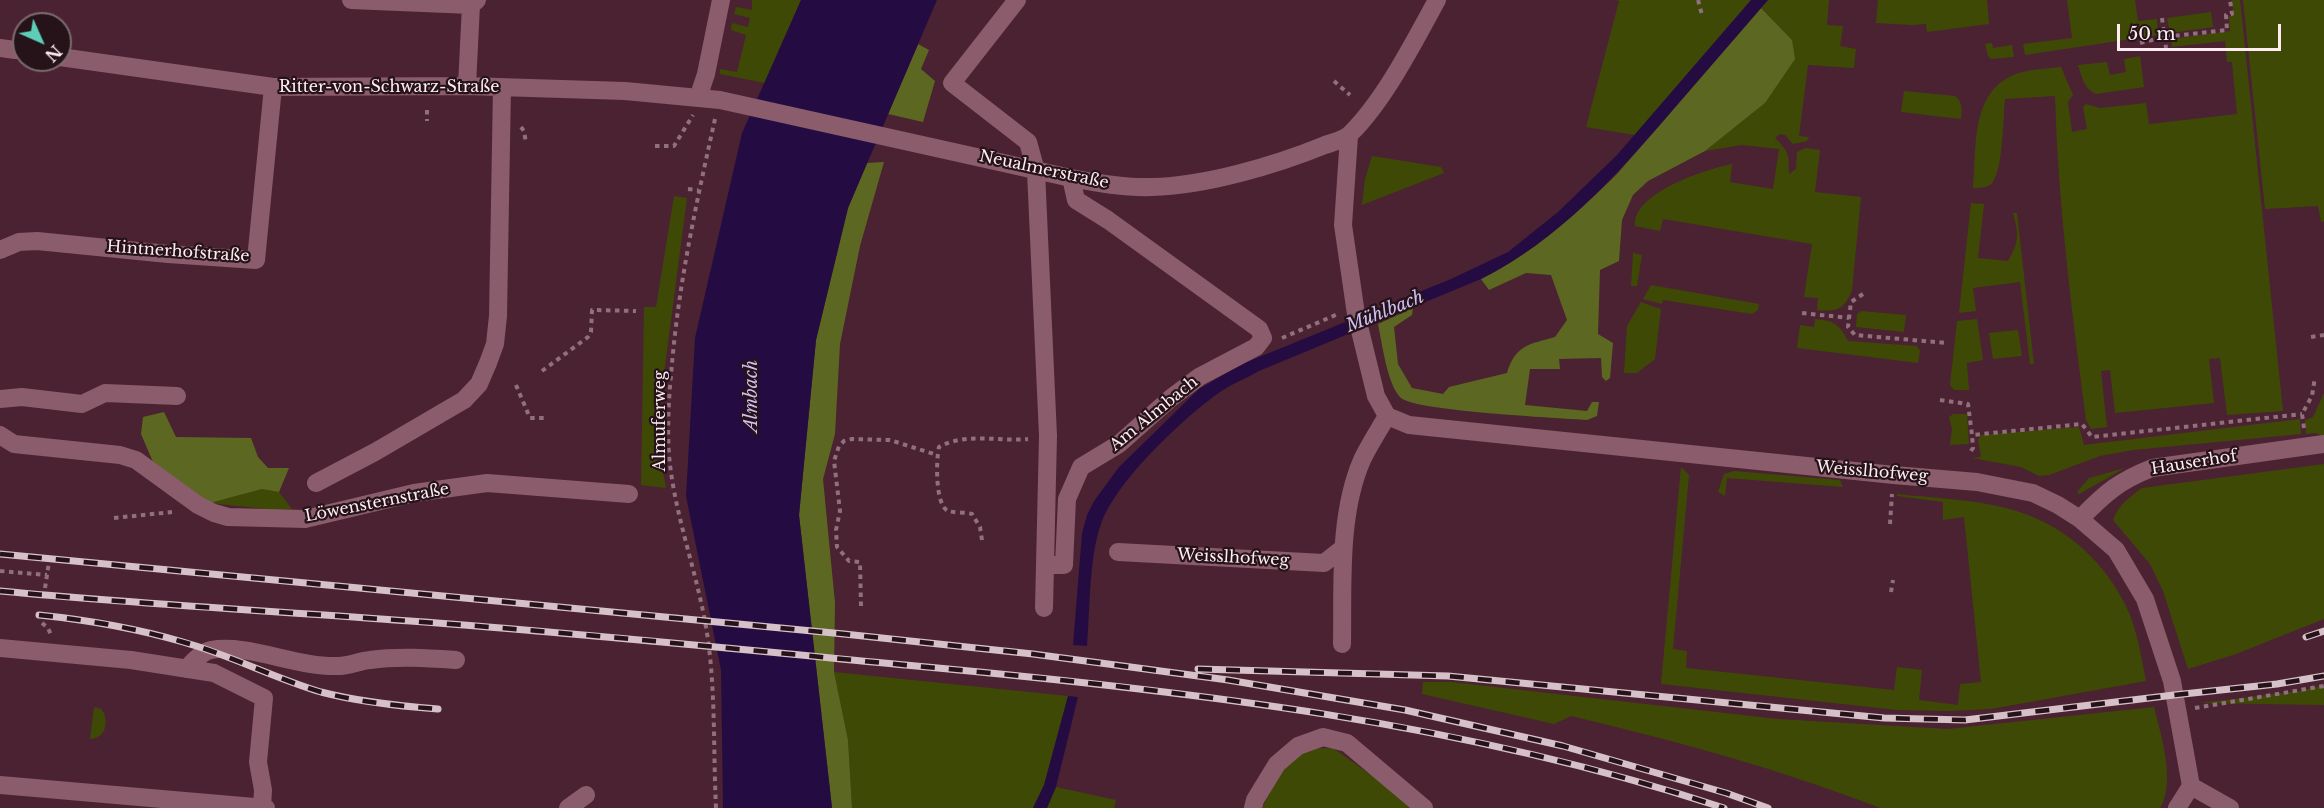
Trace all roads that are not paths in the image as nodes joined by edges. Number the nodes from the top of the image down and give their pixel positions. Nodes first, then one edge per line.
1 (351, 0) edge
2 (1017, 0) edge
3 (1437, 0) edge
4 (716, 1) edge
5 (474, 2) edge
6 (72, 59) edge
7 (467, 86) junction
8 (273, 87) junction
9 (502, 87) junction
10 (729, 101) joint
11 (696, 106) junction
12 (1348, 136) junction
13 (1036, 171) junction
14 (1071, 178) junction
15 (0, 250) edge
16 (177, 396) dead end
17 (0, 399) edge
18 (1387, 416) junction
19 (0, 435) edge
20 (2315, 445) edge
21 (316, 483) dead end
22 (630, 494) dead end
23 (2080, 519) junction
24 (1343, 548) junction
25 (1118, 552) dead end
26 (1045, 565) junction
27 (1044, 608) dead end
28 (1342, 644) dead end
29 (0, 648) edge
30 (456, 660) dead end
31 (186, 669) junction
32 (0, 785) edge
33 (2191, 786) junction
34 (586, 795) dead end
35 (264, 808) edge
36 (568, 808) edge
37 (1253, 808) edge
38 (1424, 808) edge
39 (2176, 808) edge
40 (2230, 808) edge

1 - 5 street
2 - 13 street
3 - 12 street, Neualmerstraße
4 - 11 street
5 - 7 street
6 - 8 street, Ritter-von-Schwarz-Straße
7 - 8 street, Ritter-von-Schwarz-Straße
7 - 9 street, Ritter-von-Schwarz-Straße
8 - 15 street, Hintnerhofstraße
9 - 11 street, Ritter-von-Schwarz-Straße
9 - 21 street, Löwensternstraße
10 - 11 street, Ritter-von-Schwarz-Straße
10 - 13 street, Neualmerstraße
12 - 14 street, Neualmerstraße
12 - 18 street
13 - 14 street, Neualmerstraße
13 - 26 street
14 - 26 street, Am Almbach
16 - 17 street
18 - 23 street, Weisslhofweg
18 - 24 street
19 - 22 street, Löwensternstraße
20 - 23 street, Hauserhof
23 - 33 street, Weisslhofweg
24 - 25 street, Weisslhofweg
24 - 28 street
26 - 27 street
29 - 31 street
30 - 31 street
31 - 35 street
32 - 35 street
33 - 39 street
33 - 40 street
34 - 36 street
37 - 38 street

